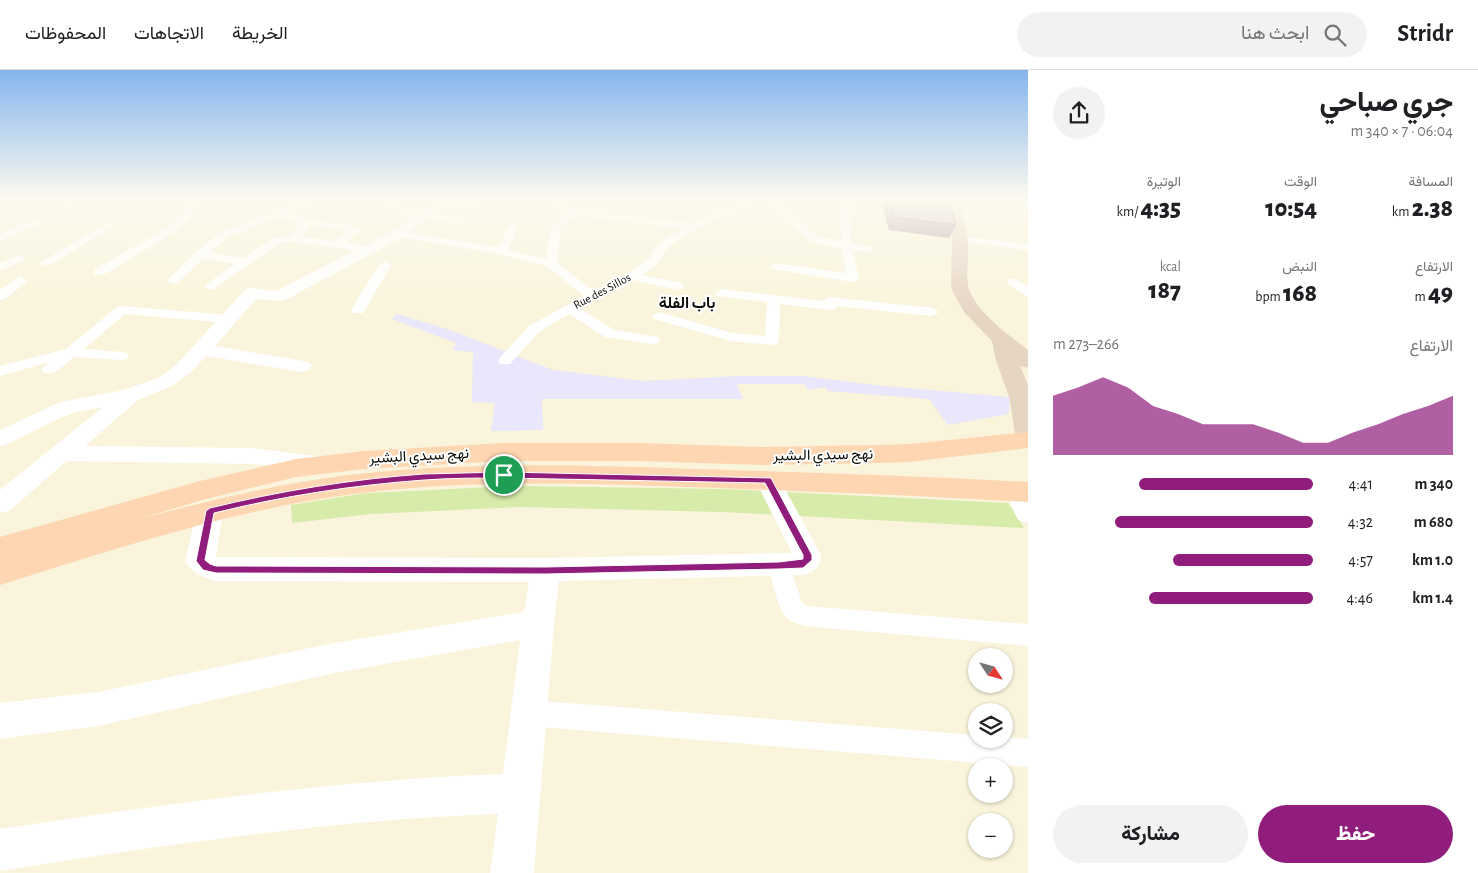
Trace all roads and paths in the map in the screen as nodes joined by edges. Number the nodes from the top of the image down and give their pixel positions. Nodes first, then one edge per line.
1 (86, 237) edge
2 (158, 237) edge
3 (221, 237) edge
4 (345, 237) edge
5 (391, 237) edge
6 (419, 237) edge
7 (508, 237) edge
8 (554, 237) edge
9 (675, 237) edge
10 (813, 237) edge
11 (846, 237) edge
12 (293, 239) joint
13 (960, 239) joint
14 (338, 244) junction
15 (846, 246) junction
16 (1023, 247) edge
17 (365, 250) junction
18 (868, 250) dead end
19 (502, 251) junction
20 (1028, 253) edge
21 (200, 254) junction
22 (20, 258) dead end
23 (246, 262) junction
24 (46, 263) dead end
25 (551, 264) junction
26 (385, 265) dead end
27 (0, 267) edge
28 (776, 267) dead end
29 (99, 272) dead end
30 (632, 276) junction
31 (0, 279) edge
32 (172, 280) dead end
33 (1014, 282) dead end
34 (210, 286) dead end
35 (678, 286) dead end
36 (721, 293) dead end
37 (1028, 293) edge
38 (0, 296) edge
39 (594, 296) junction
40 (774, 300) junction
41 (569, 308) junction
42 (358, 310) dead end
43 (932, 312) dead end
44 (659, 316) dead end
45 (228, 319) junction
46 (653, 340) dead end
47 (1002, 340) junction
48 (200, 349) junction
49 (70, 352) junction
50 (122, 356) dead end
51 (505, 362) dead end
52 (1028, 362) edge
53 (302, 366) dead end
54 (48, 370) dead end
55 (0, 371) edge
56 (129, 396) junction
57 (1028, 434) edge
58 (0, 439) edge
59 (1028, 440) edge
60 (61, 453) junction
61 (503, 463) junction
62 (322, 464) junction
63 (768, 480) junction
64 (1025, 499) edge
65 (0, 504) edge
66 (210, 511) junction
67 (0, 549) edge
68 (779, 565) junction
69 (546, 570) junction
70 (0, 572) edge
71 (538, 624) junction
72 (1028, 635) edge
73 (529, 713) junction
74 (0, 720) edge
75 (1028, 753) edge
76 (520, 793) junction
77 (0, 850) edge
78 (512, 873) edge

1 - 24 street
2 - 29 street
3 - 21 street
4 - 14 street
5 - 17 street
6 - 19 street
7 - 19 street
8 - 25 street
9 - 30 street, Rue des Sillos
10 - 15 street
11 - 15 street
12 - 14 street
12 - 23 street
13 - 16 street
13 - 47 main road
14 - 17 street
15 - 18 street
15 - 28 street
16 - 20 street
17 - 45 street
19 - 25 street
21 - 23 street
21 - 32 street
22 - 27 street
23 - 34 street
25 - 39 street
26 - 42 street
30 - 35 street
30 - 39 street, Rue des Sillos
31 - 38 street
33 - 37 street
36 - 40 street
39 - 41 street, Rue des Sillos
40 - 43 street
40 - 44 street
41 - 46 street
41 - 51 street, Rue des Sillos
45 - 48 street
45 - 49 street
47 - 52 main road
47 - 57 main road
48 - 53 street
48 - 56 street
49 - 50 street
49 - 54 street
49 - 55 street
56 - 58 street
56 - 60 street
59 - 61 main road, نهج سيدي البشير
60 - 62 street
60 - 65 street
61 - 62 main road, نهج سيدي البشير
61 - 63 main road, نهج سيدي البشير
61 - 66 main road, نهج سيدي البشير
62 - 67 main road, نهج سيدي البشير
63 - 64 main road, نهج سيدي البشير
63 - 68 street
66 - 69 street
66 - 70 main road, نهج سيدي البشير
68 - 69 street
68 - 72 street
69 - 71 street
71 - 73 street
71 - 74 street
73 - 75 street
73 - 76 street
76 - 77 street
76 - 78 street

